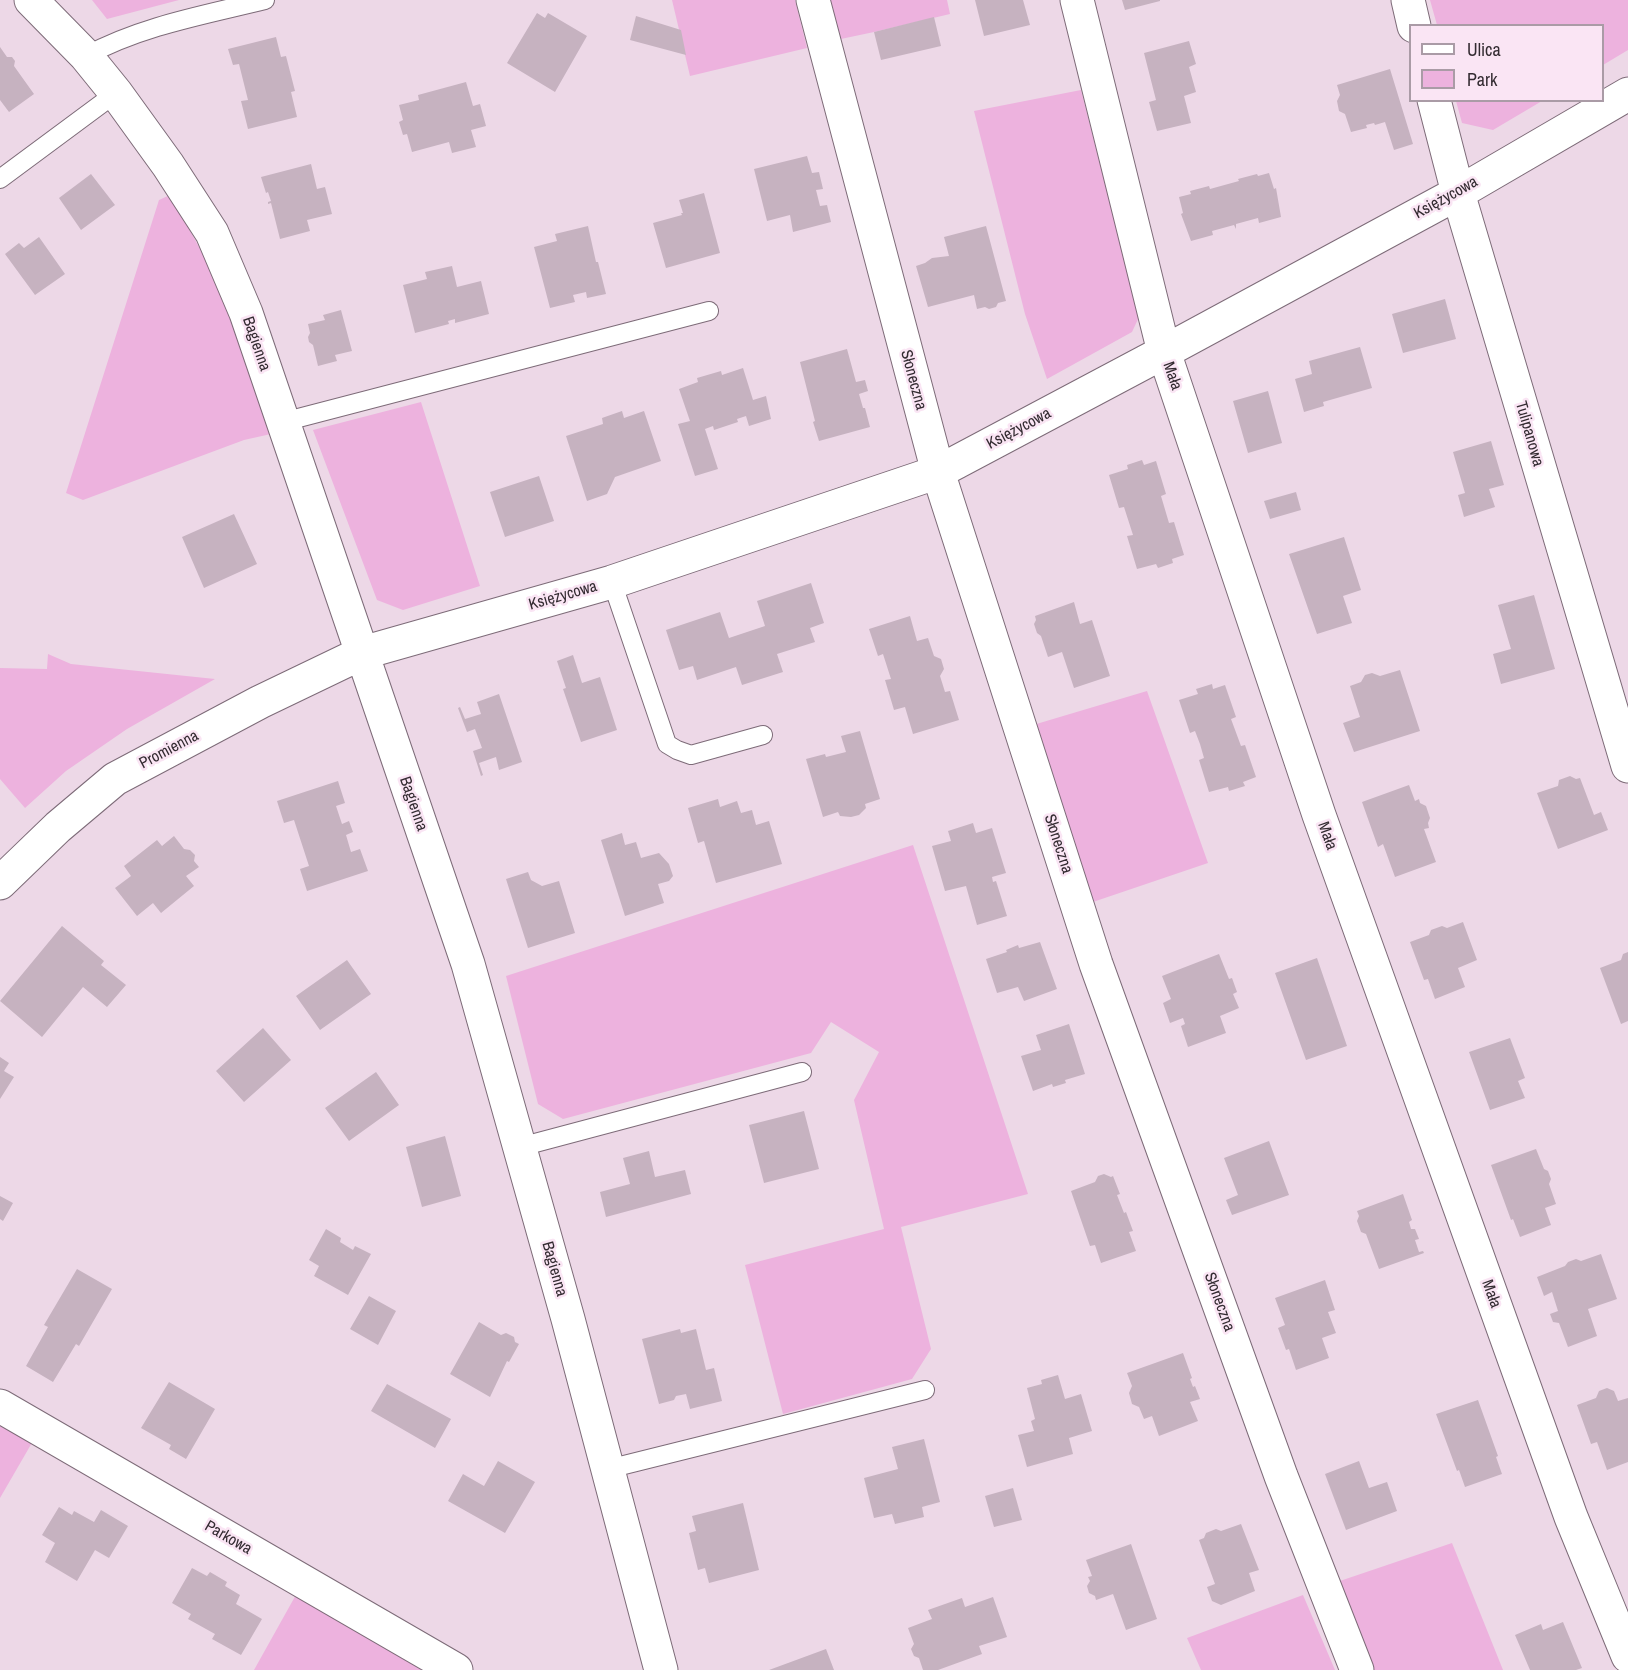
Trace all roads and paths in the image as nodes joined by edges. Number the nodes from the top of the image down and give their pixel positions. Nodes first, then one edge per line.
1 (32, 0) edge
2 (265, 0) edge
3 (813, 0) edge
4 (1077, 0) edge
5 (1408, 0) edge
6 (1414, 24) edge
7 (86, 56) junction
8 (116, 93) junction
9 (1628, 94) edge
10 (1435, 102) edge
11 (0, 179) edge
12 (1458, 193) junction
13 (709, 311) dead end
14 (1164, 352) junction
15 (283, 422) junction
16 (938, 471) junction
17 (612, 582) junction
18 (362, 653) junction
19 (763, 735) dead end
20 (1628, 766) edge
21 (0, 883) edge
22 (802, 1072) dead end
23 (520, 1148) junction
24 (925, 1390) dead end
25 (0, 1406) edge
26 (608, 1469) junction
27 (1628, 1656) edge
28 (456, 1670) edge
29 (661, 1670) edge
30 (1357, 1670) edge

1 - 7 street, Bagienna
2 - 7 lane
3 - 16 street, Słoneczna
4 - 14 street, Mała
5 - 6 street
7 - 8 street, Bagienna
8 - 11 lane
8 - 15 street, Bagienna
9 - 12 street, Księżycowa
10 - 12 street, Tulipanowa
12 - 14 street, Księżycowa
12 - 20 street, Tulipanowa
13 - 15 lane
14 - 16 street, Księżycowa
14 - 27 street, Mała
15 - 18 street, Bagienna
16 - 17 street, Księżycowa
16 - 30 street, Słoneczna
17 - 18 street, Księżycowa
17 - 19 lane
18 - 21 street, Promienna
18 - 23 street, Bagienna
22 - 23 lane
23 - 26 street, Bagienna
24 - 26 lane
25 - 28 street, Parkowa
26 - 29 street, Bagienna

